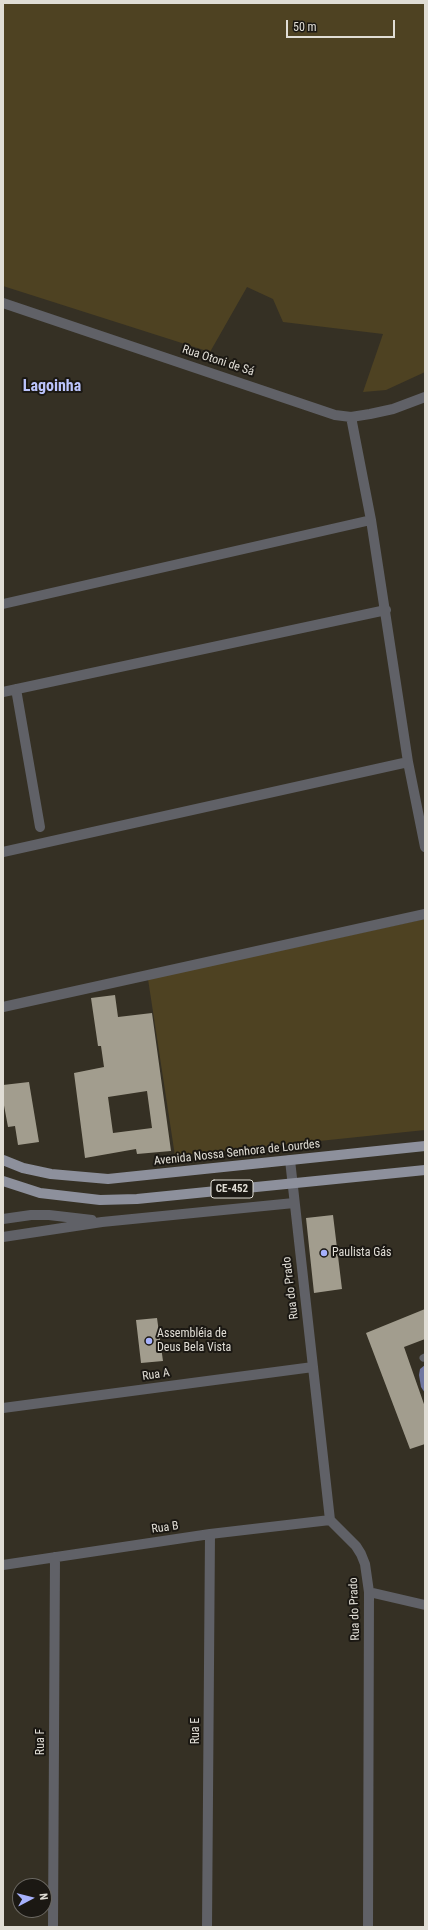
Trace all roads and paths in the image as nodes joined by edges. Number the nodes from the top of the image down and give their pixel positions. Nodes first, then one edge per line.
1 (3, 303) edge
2 (425, 397) edge
3 (351, 417) junction
4 (371, 520) junction
5 (3, 604) edge
6 (386, 610) junction
7 (16, 689) junction
8 (3, 692) edge
9 (408, 762) junction
10 (40, 827) dead end
11 (425, 847) edge
12 (3, 852) edge
13 (425, 914) edge
14 (3, 1007) edge
15 (425, 1146) edge
16 (3, 1160) edge
17 (290, 1160) junction
18 (425, 1170) edge
19 (3, 1182) edge
20 (292, 1183) junction
21 (294, 1203) junction
22 (3, 1219) edge
23 (102, 1222) junction
24 (3, 1237) edge
25 (313, 1367) junction
26 (3, 1408) edge
27 (330, 1520) junction
28 (210, 1534) junction
29 (55, 1557) junction
30 (3, 1565) edge
31 (370, 1592) junction
32 (425, 1605) edge
33 (53, 1927) edge
34 (207, 1927) edge
35 (368, 1927) edge

1 - 3 street, Rua Otoni de Sá
2 - 3 street, Rua Otoni de Sá
3 - 4 street
4 - 5 street
4 - 6 street
6 - 7 street
6 - 9 street
7 - 8 street
7 - 10 street
9 - 11 street
9 - 12 street
13 - 14 street
15 - 17 main road, Avenida Nossa Senhora de Lourdes / CE-452
16 - 17 main road, Avenida Nossa Senhora de Lourdes / CE-452
17 - 20 street, Rua do Prado
18 - 20 main road, CE-452
19 - 20 main road, CE-452
20 - 21 street, Rua do Prado
21 - 23 street
21 - 25 street, Rua do Prado
22 - 23 street
23 - 24 street
25 - 26 street, Rua A
25 - 27 street, Rua do Prado
27 - 28 street, Rua B
27 - 31 street, Rua do Prado
28 - 29 street, Rua B
28 - 34 street, Rua E
29 - 30 street, Rua B
29 - 33 street, Rua F
31 - 32 street
31 - 35 street, Rua do Prado

